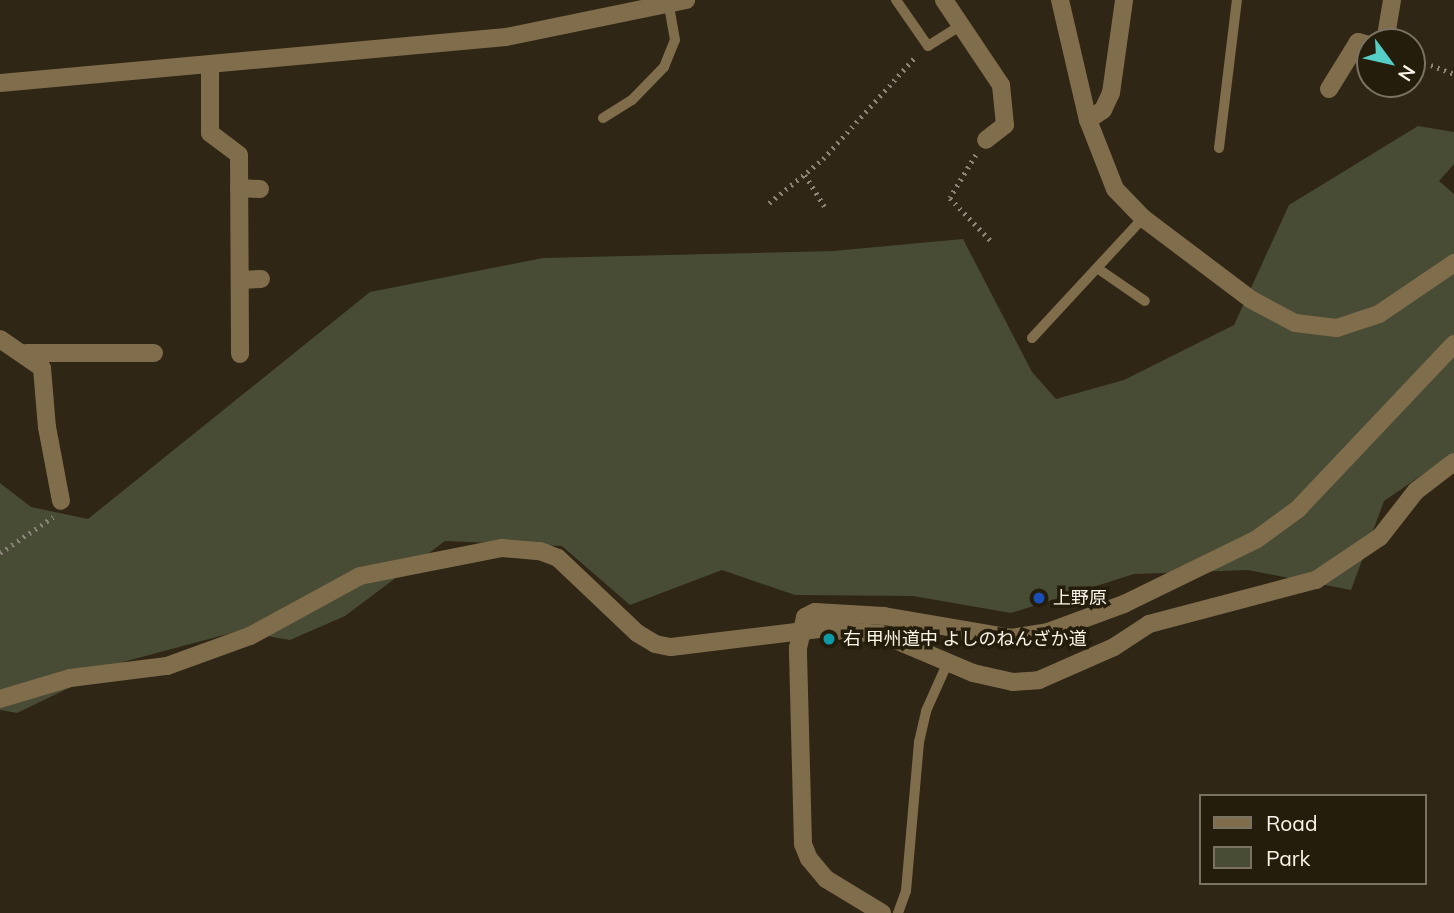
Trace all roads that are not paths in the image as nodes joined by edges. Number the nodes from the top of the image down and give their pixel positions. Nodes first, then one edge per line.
1 (686, 0) edge
2 (896, 0) edge
3 (944, 0) edge
4 (1060, 0) edge
5 (1124, 0) edge
6 (1237, 0) edge
7 (1392, 0) edge
8 (668, 3) edge
9 (962, 25) junction
10 (1387, 28) edge
11 (1356, 45) edge
12 (210, 65) junction
13 (0, 83) edge
14 (1329, 89) dead end
15 (603, 118) dead end
16 (1088, 120) junction
17 (986, 140) road end
18 (1219, 148) dead end
19 (239, 188) junction
20 (260, 189) dead end
21 (1143, 218) junction
22 (1454, 263) edge
23 (1097, 268) junction
24 (261, 279) dead end
25 (240, 280) junction
26 (1144, 301) dead end
27 (1032, 338) dead end
28 (0, 339) edge
29 (1454, 344) edge
30 (154, 352) dead end
31 (26, 353) junction
32 (240, 354) dead end
33 (1454, 462) edge
34 (61, 501) road end
35 (799, 630) junction
36 (947, 664) junction
37 (0, 699) edge
38 (881, 913) edge
39 (898, 913) edge

1 - 8 street
2 - 9 lane
3 - 9 street
4 - 16 street
5 - 16 street
6 - 18 lane
7 - 10 street
8 - 12 street
8 - 15 lane
9 - 17 street
11 - 14 street
12 - 13 street
12 - 19 street
16 - 21 street
19 - 20 street
19 - 25 street
21 - 22 street
21 - 23 lane
23 - 26 lane
23 - 27 lane
24 - 25 street
25 - 32 street
28 - 31 street
29 - 35 street
30 - 31 street
31 - 34 street
33 - 36 street
35 - 36 street
35 - 37 street
35 - 38 street
36 - 39 lane

